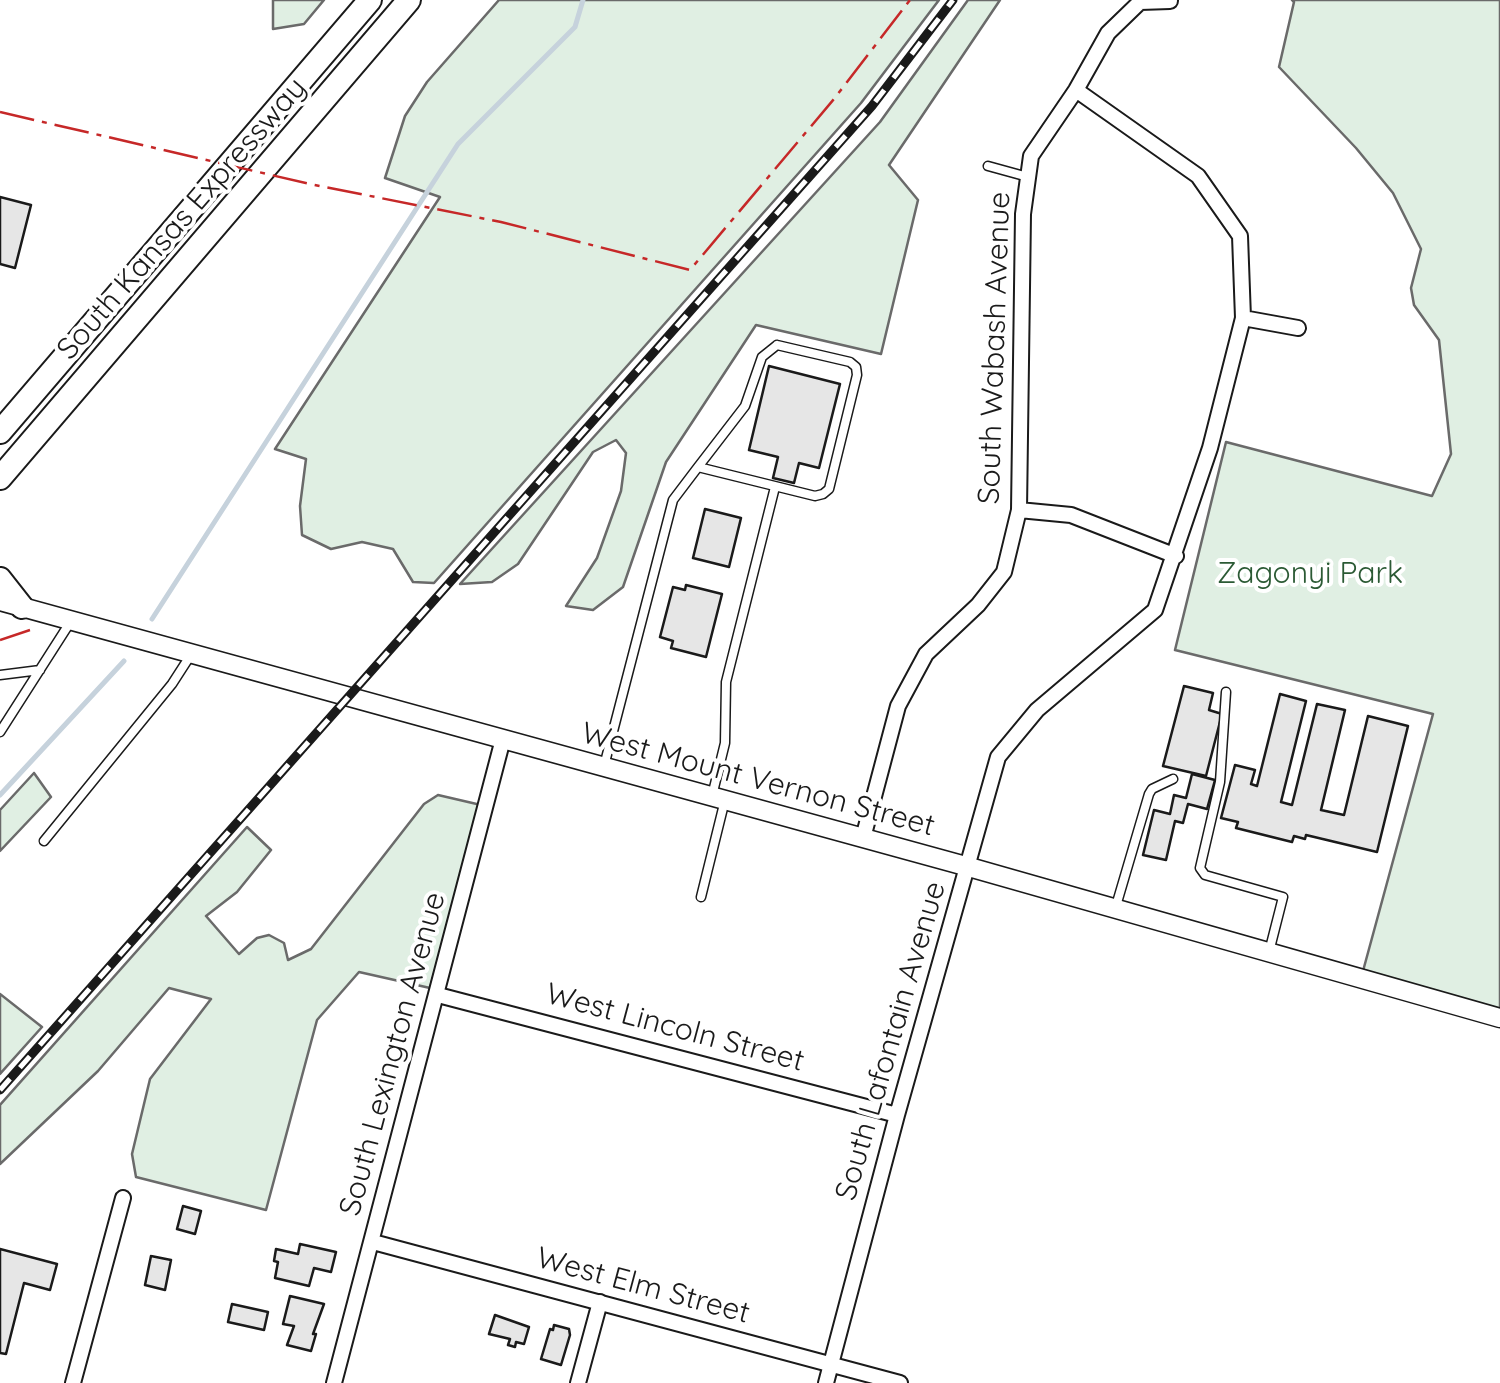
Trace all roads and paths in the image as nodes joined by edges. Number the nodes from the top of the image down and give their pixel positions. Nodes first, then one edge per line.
1 (370, 0) edge
2 (409, 0) edge
3 (1170, 1) edge
4 (1076, 90) junction
5 (988, 166) dead end
6 (1028, 177) junction
7 (1243, 318) junction
8 (1298, 328) dead end
9 (0, 432) edge
10 (698, 468) junction
11 (0, 478) edge
12 (775, 487) junction
13 (1019, 510) junction
14 (1176, 556) junction
15 (0, 579) edge
16 (7, 604) edge
17 (71, 621) junction
18 (192, 653) junction
19 (40, 670) junction
20 (0, 675) edge
21 (1226, 692) dead end
22 (0, 732) edge
23 (503, 739) junction
24 (604, 766) junction
25 (1173, 780) dead end
26 (719, 798) junction
27 (863, 838) junction
28 (44, 841) dead end
29 (969, 867) junction
30 (701, 897) dead end
31 (1116, 908) junction
32 (1269, 952) junction
33 (438, 995) junction
34 (1500, 1018) edge
35 (896, 1115) junction
36 (123, 1198) dead end
37 (372, 1242) junction
38 (600, 1302) junction
39 (831, 1365) junction
40 (73, 1383) edge
41 (334, 1383) edge
42 (578, 1383) edge
43 (826, 1383) edge
44 (900, 1383) edge

1 - 9 main road, South Kansas Expressway
2 - 11 main road, South Kansas Expressway
3 - 4 street, South Wabash Avenue
4 - 6 street, South Wabash Avenue
4 - 7 street, South Lafontain Avenue
5 - 6 lane
6 - 13 street, South Wabash Avenue
7 - 8 street
7 - 14 street, South Lafontain Avenue
10 - 12 lane
10 - 12 lane
10 - 24 lane
12 - 26 lane
13 - 14 street
13 - 27 street, South Wabash Avenue
14 - 29 street, South Lafontain Avenue
15 - 16 main road
16 - 17 street, West Mount Vernon Street
17 - 18 street, West Mount Vernon Street
17 - 19 lane
18 - 23 street, West Mount Vernon Street
18 - 28 lane
19 - 20 lane
19 - 22 lane
21 - 32 lane
23 - 24 street, West Mount Vernon Street
23 - 33 street, South Lexington Avenue
24 - 26 street, West Mount Vernon Street
25 - 31 lane
26 - 27 street, West Mount Vernon Street
26 - 30 lane
27 - 29 street, West Mount Vernon Street
29 - 31 street, West Mount Vernon Street
29 - 35 street, South Lafontain Avenue
31 - 32 street, West Mount Vernon Street
32 - 34 street, West Mount Vernon Street
33 - 35 street, West Lincoln Street
33 - 37 street, South Lexington Avenue
35 - 39 street, South Lafontain Avenue
36 - 40 street
37 - 38 street, West Elm Street
37 - 41 street, South Lexington Avenue
38 - 39 street, West Elm Street
38 - 42 street
39 - 43 street, South Lafontain Avenue
39 - 44 street, West Elm Street

